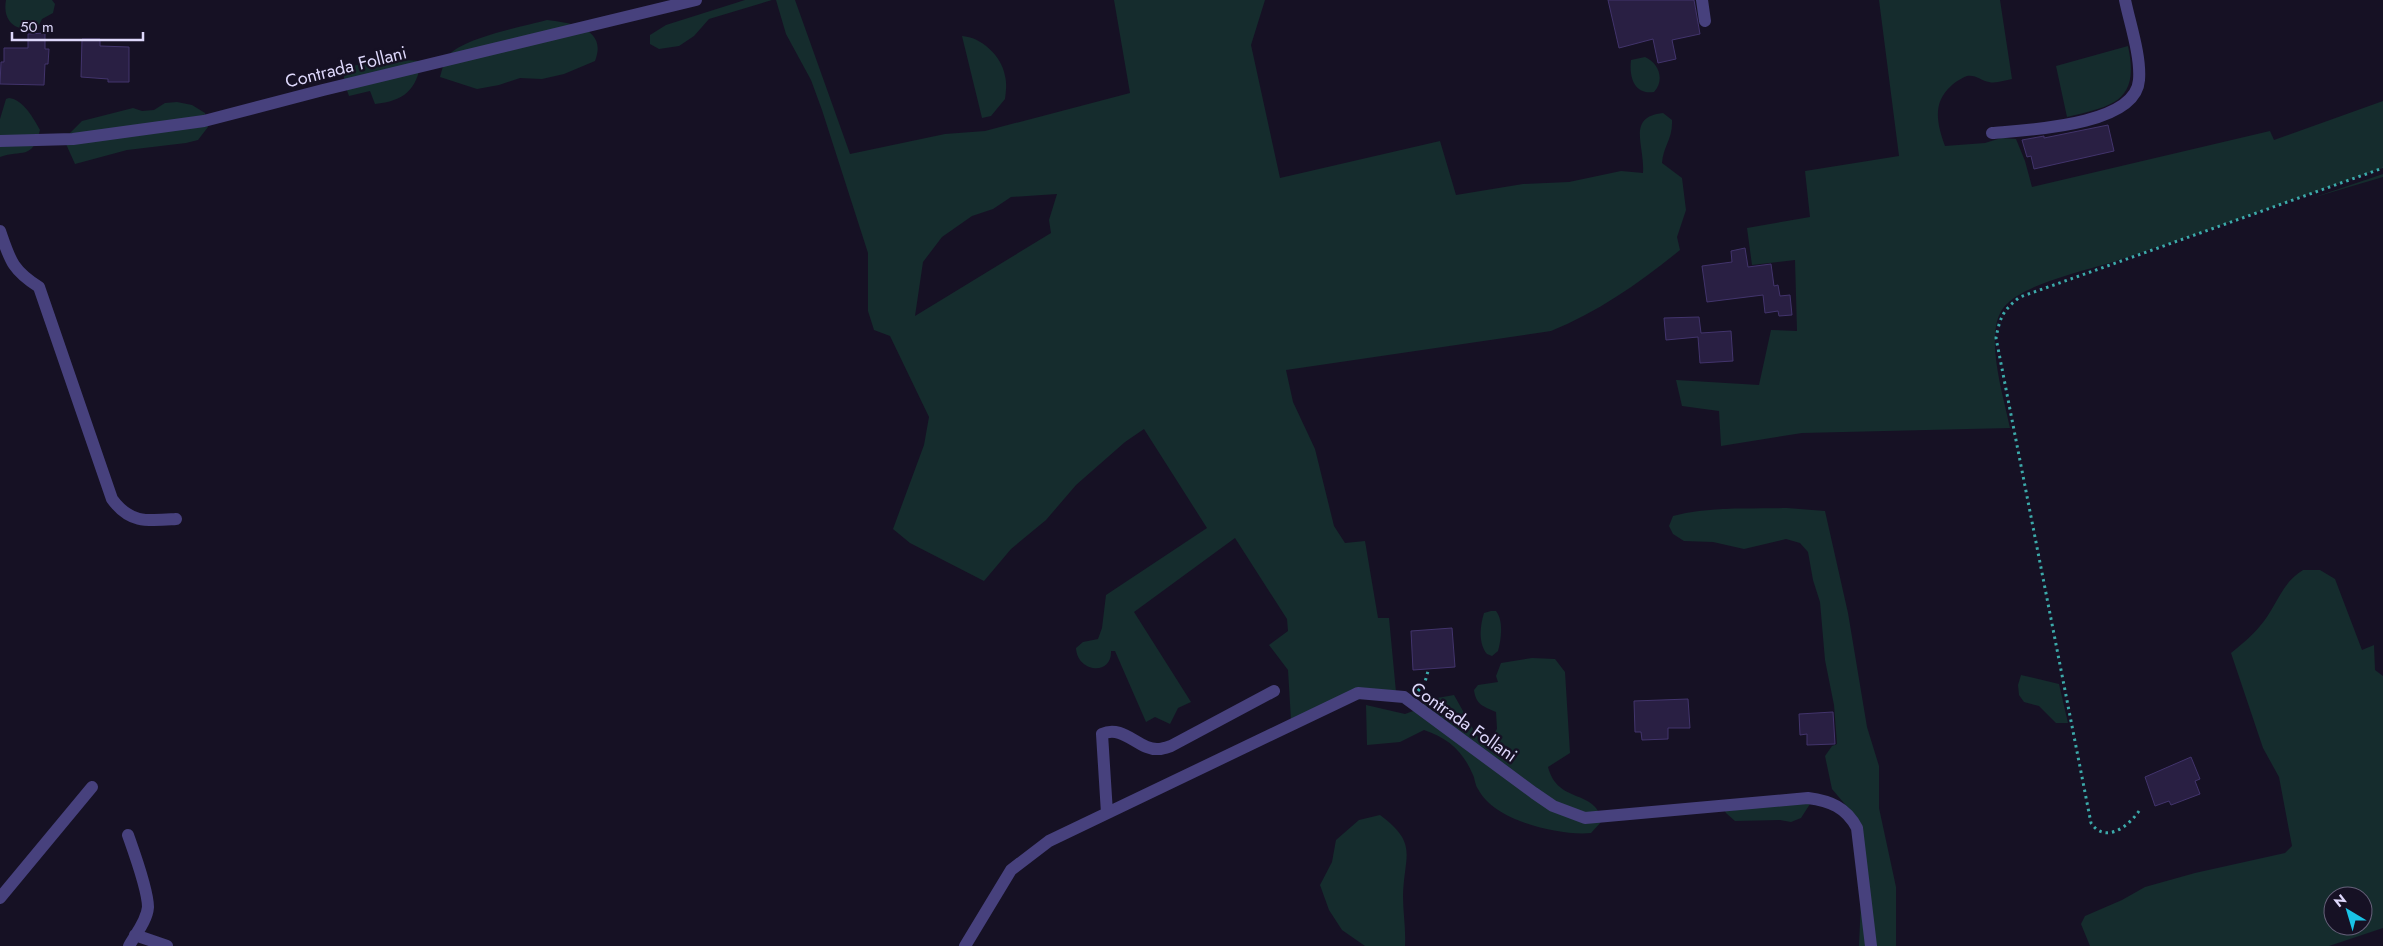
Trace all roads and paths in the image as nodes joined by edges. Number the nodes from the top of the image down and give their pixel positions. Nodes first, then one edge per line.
1 (696, 0) edge
2 (1702, 0) edge
3 (2125, 0) edge
4 (1705, 21) dead end
5 (1992, 133) dead end
6 (0, 141) edge
7 (2383, 168) edge
8 (0, 231) edge
9 (176, 519) dead end
10 (1428, 671) dead end
11 (1274, 691) dead end
12 (1404, 697) junction
13 (92, 787) dead end
14 (2139, 811) dead end
15 (1107, 813) junction
16 (128, 835) dead end
17 (0, 898) edge
18 (136, 935) junction
19 (129, 946) edge
20 (167, 946) edge
21 (965, 946) edge
22 (1871, 946) edge

1 - 6 street, Contrada Follani
2 - 4 street
3 - 5 street
7 - 14 path
8 - 9 street
10 - 12 path
11 - 15 street
12 - 15 street, Contrada Follani
12 - 22 street, Contrada Follani
13 - 17 street
15 - 21 street, Contrada Follani
16 - 18 street
18 - 19 street
18 - 20 street

